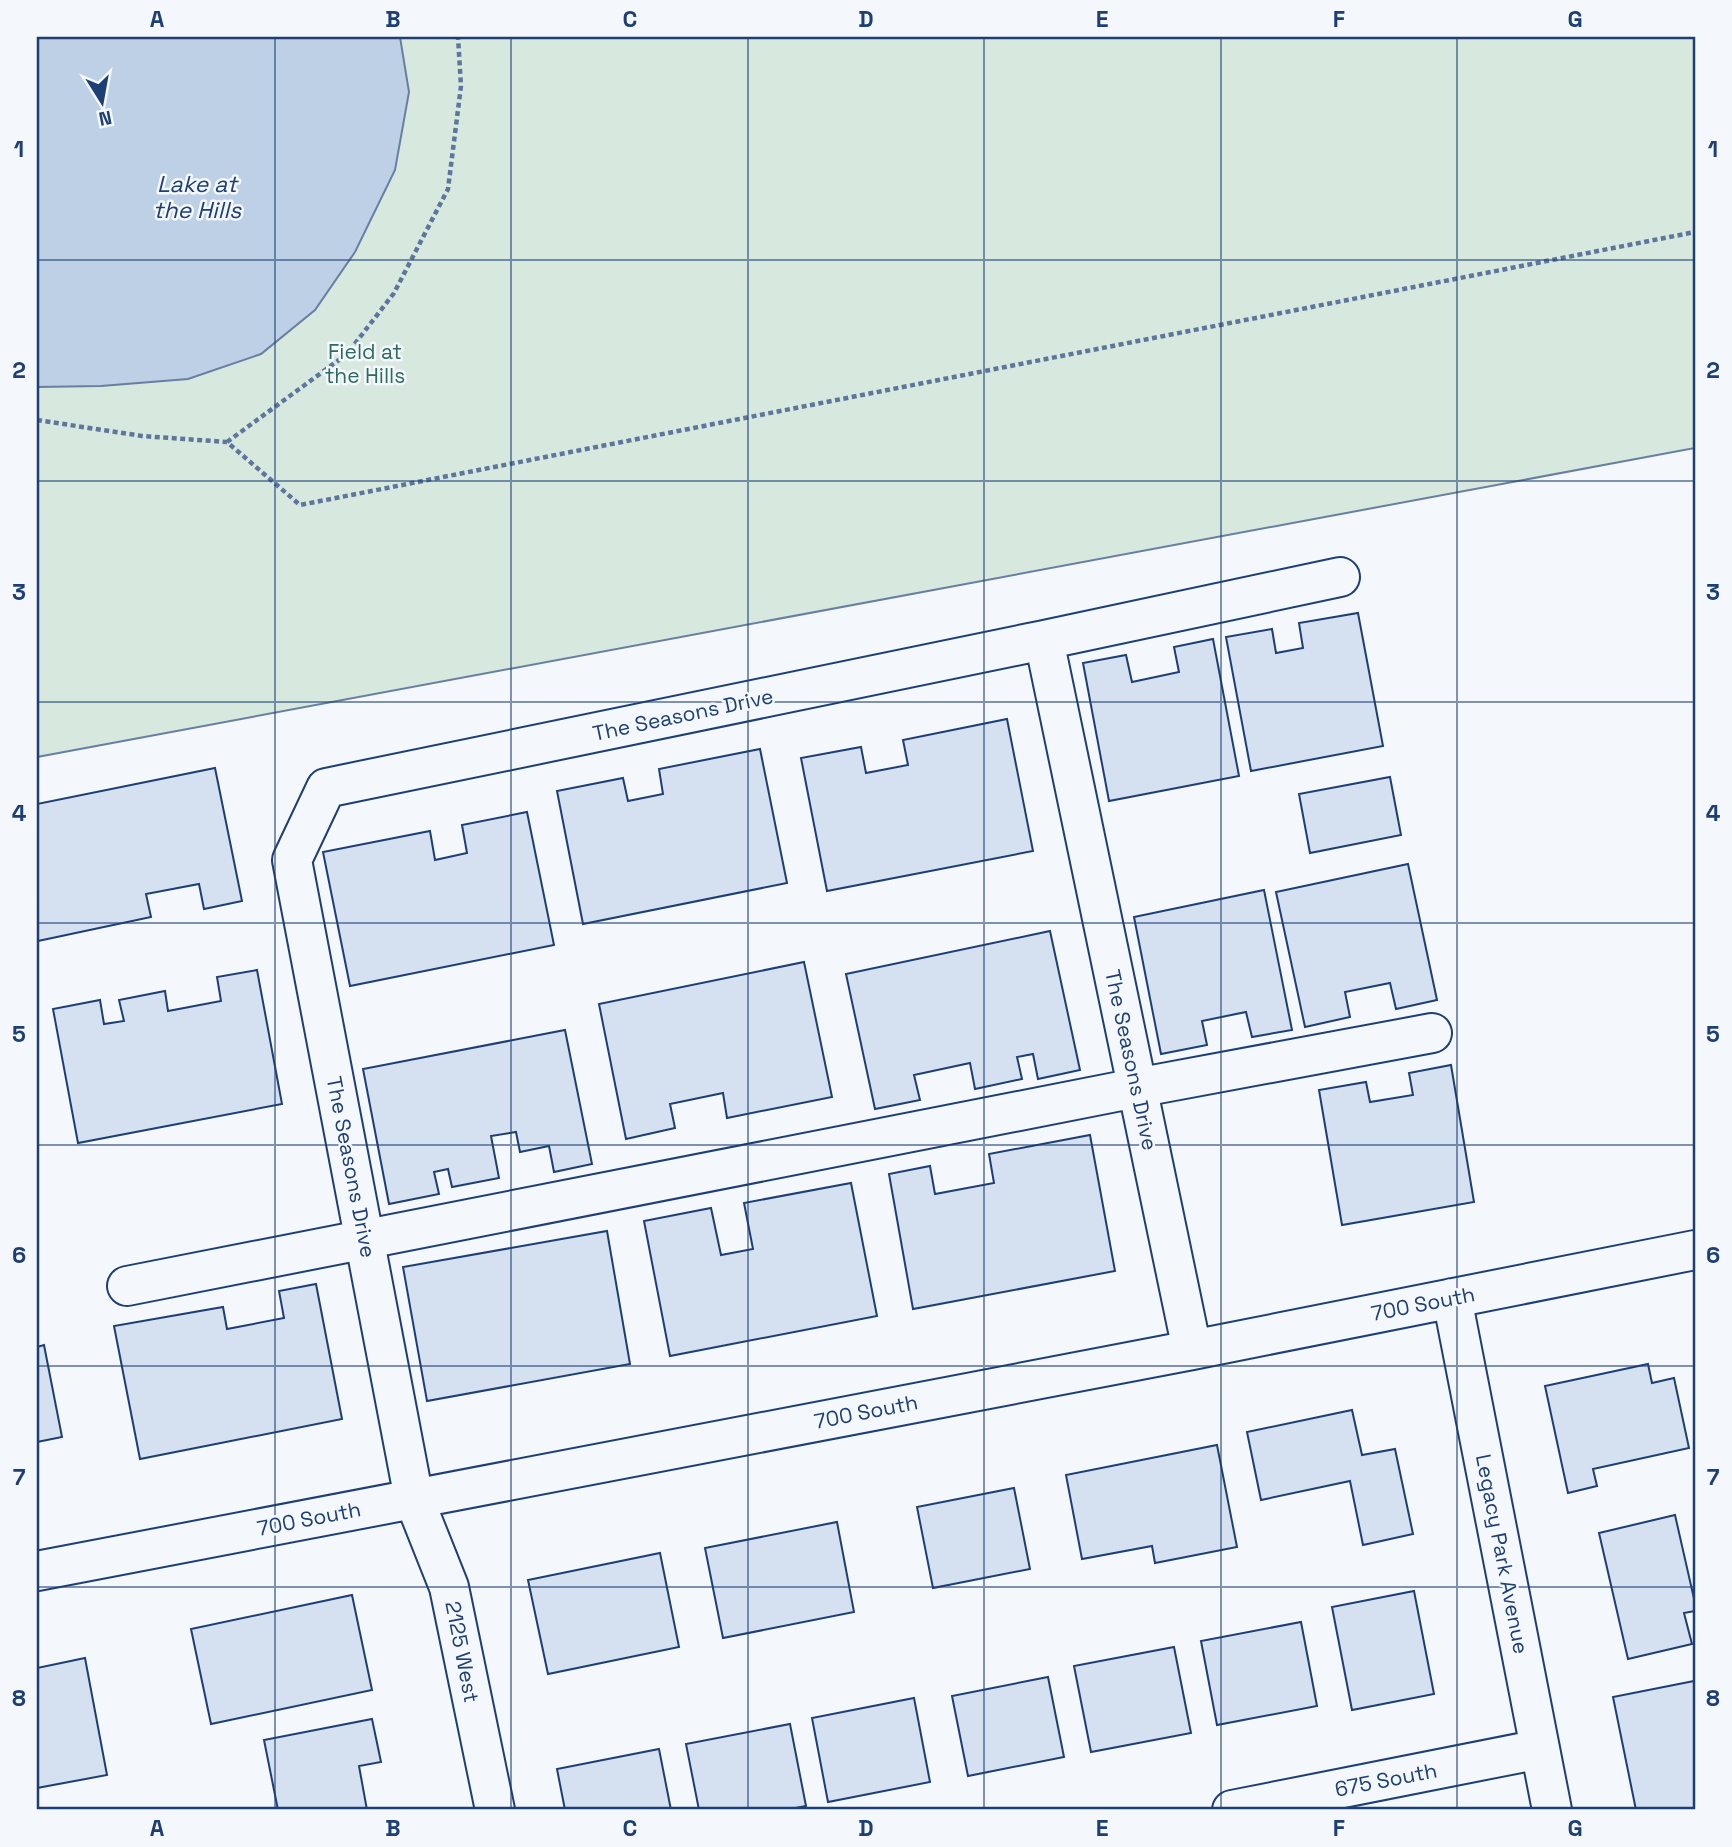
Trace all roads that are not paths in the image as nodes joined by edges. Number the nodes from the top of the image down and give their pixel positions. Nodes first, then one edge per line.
1 (1340, 577) dead end
2 (1044, 640) junction
3 (1432, 1033) dead end
4 (1136, 1088) junction
5 (365, 1240) junction
6 (1695, 1250) edge
7 (127, 1286) dead end
8 (1452, 1297) junction
9 (1192, 1350) junction
10 (414, 1499) junction
11 (37, 1571) edge
12 (1539, 1749) junction
13 (495, 1810) edge
14 (1232, 1810) edge
15 (1552, 1810) edge

1 - 2 street
2 - 4 street, The Seasons Drive
2 - 5 street, The Seasons Drive
3 - 4 street
4 - 5 street
4 - 9 street, The Seasons Drive
5 - 7 street
5 - 10 street, The Seasons Drive
6 - 8 street, 700 South
8 - 9 street, 700 South
8 - 12 street, Legacy Park Avenue
9 - 10 street, 700 South
10 - 11 street, 700 South
10 - 13 street, 2125 West
12 - 14 street, 675 South
12 - 15 street, Legacy Park Avenue

